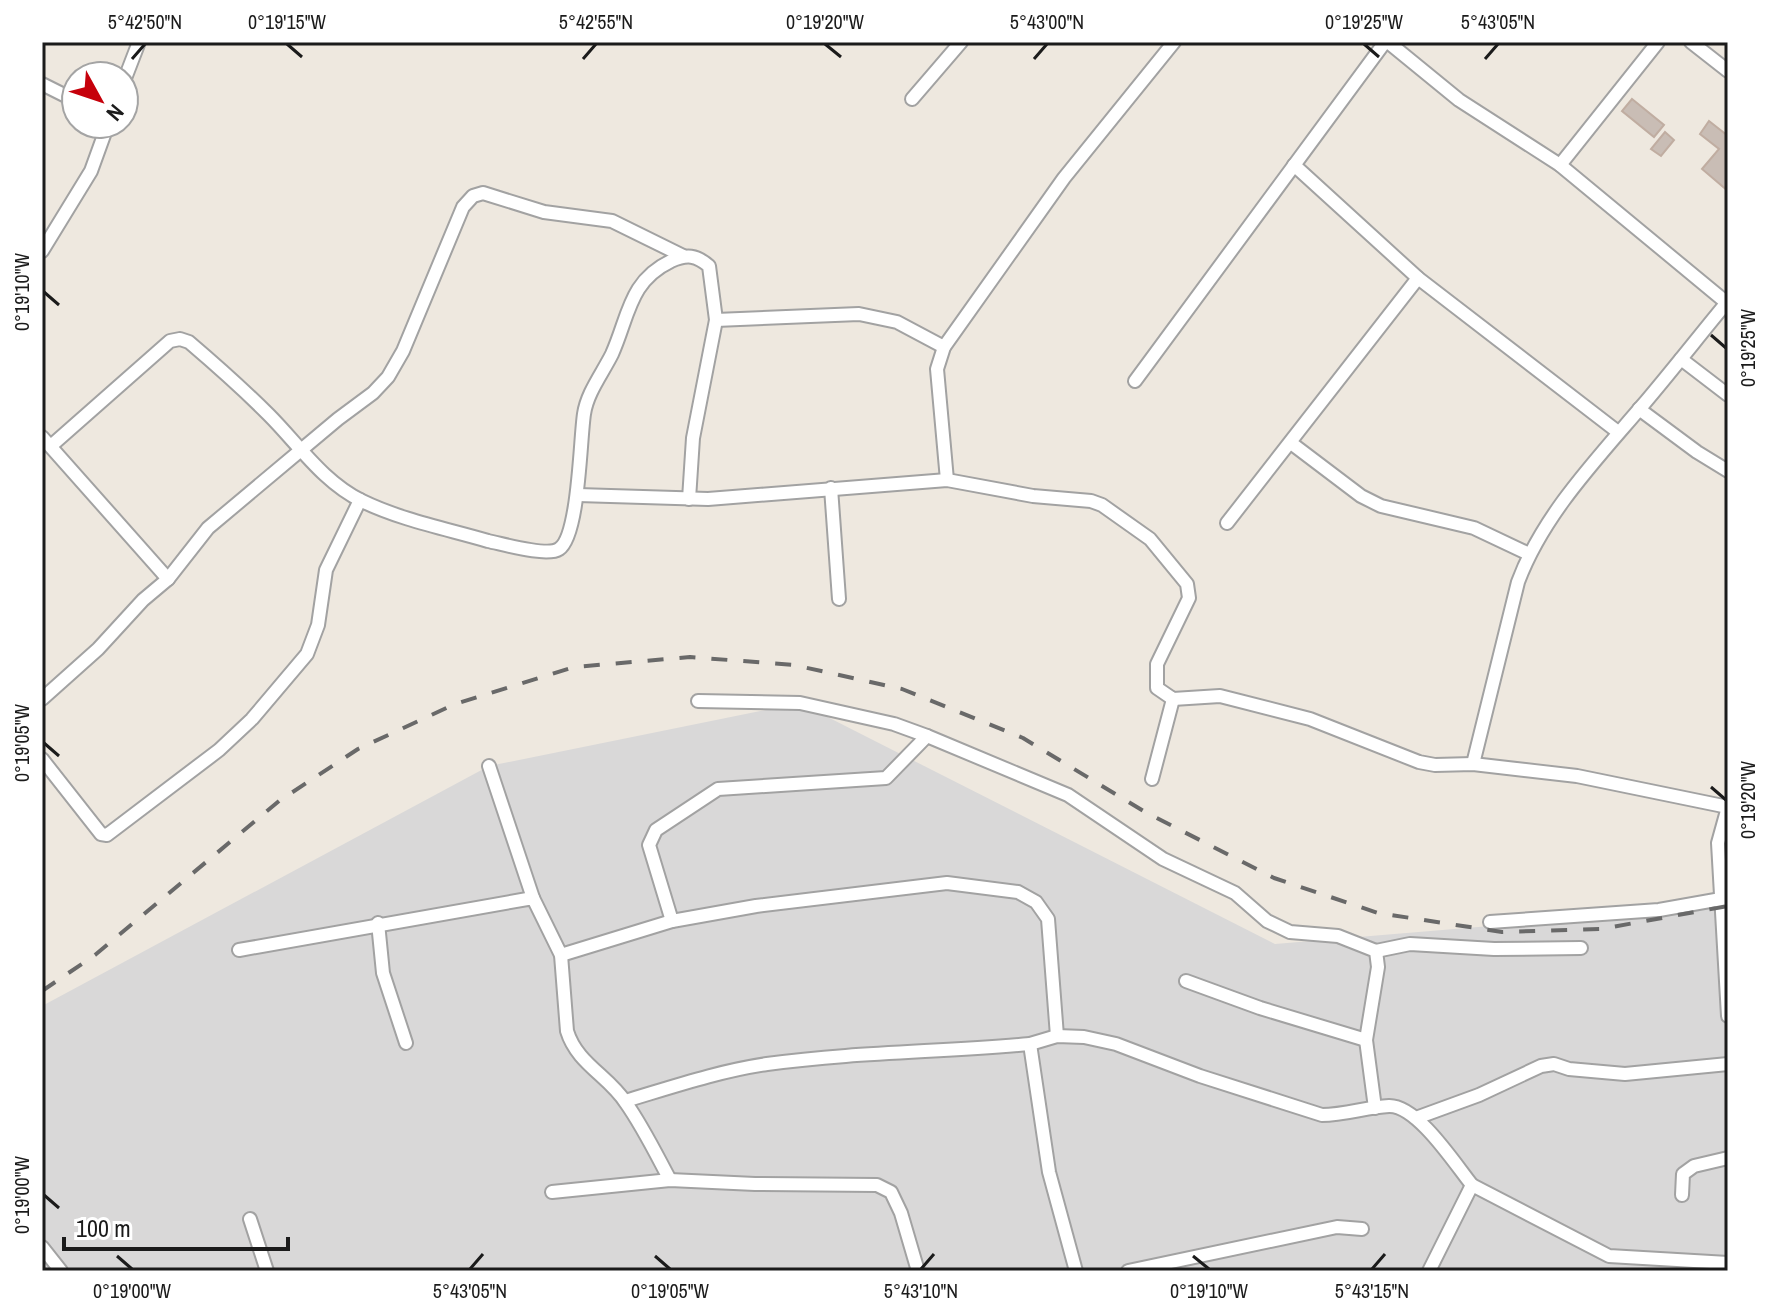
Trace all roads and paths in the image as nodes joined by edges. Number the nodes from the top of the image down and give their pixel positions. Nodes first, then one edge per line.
1 (961, 42) edge
2 (1174, 42) edge
3 (1387, 42) edge
4 (1658, 42) edge
5 (1691, 42) edge
6 (1728, 71) edge
7 (42, 84) edge
8 (60, 93) edge
9 (912, 99) dead end
10 (102, 140) edge
11 (1294, 165) junction
12 (1560, 165) junction
13 (42, 251) edge
14 (683, 256) junction
15 (1418, 278) junction
16 (1727, 302) edge
17 (716, 320) junction
18 (944, 347) junction
19 (1681, 359) junction
20 (1135, 381) dead end
21 (1728, 395) edge
22 (1639, 409) junction
23 (1618, 432) junction
24 (47, 441) edge
25 (1291, 443) junction
26 (301, 450) junction
27 (1728, 471) edge
28 (947, 480) junction
29 (831, 488) junction
30 (578, 495) junction
31 (689, 499) junction
32 (360, 500) junction
33 (1227, 523) dead end
34 (1529, 554) junction
35 (168, 579) junction
36 (839, 599) dead end
37 (42, 699) edge
38 (1173, 699) junction
39 (698, 701) dead end
40 (927, 736) junction
41 (42, 759) edge
42 (1473, 764) junction
43 (489, 766) dead end
44 (1152, 779) dead end
45 (1728, 807) edge
46 (533, 898) junction
47 (1721, 899) junction
48 (672, 921) junction
49 (1490, 922) dead end
50 (378, 923) junction
51 (1581, 948) dead end
52 (239, 950) dead end
53 (1376, 951) junction
54 (561, 955) junction
55 (1186, 981) dead end
56 (1728, 1016) edge
57 (1057, 1036) junction
58 (1366, 1040) junction
59 (406, 1043) dead end
60 (1030, 1044) junction
61 (1728, 1064) edge
62 (625, 1101) junction
63 (1375, 1108) junction
64 (1416, 1118) junction
65 (1728, 1158) edge
66 (670, 1180) junction
67 (1472, 1185) junction
68 (552, 1192) dead end
69 (1682, 1195) dead end
70 (250, 1219) dead end
71 (1362, 1229) dead end
72 (42, 1247) edge
73 (1609, 1256) junction
74 (1728, 1263) edge
75 (61, 1271) edge
76 (267, 1271) edge
77 (918, 1271) edge
78 (1076, 1271) edge
79 (1128, 1271) edge
80 (1429, 1271) edge
81 (1607, 1271) edge

1 - 9 street
2 - 18 street
3 - 11 street
3 - 12 street
4 - 12 street
5 - 6 street
7 - 8 street
10 - 13 street
11 - 15 street
11 - 20 street
12 - 16 street
14 - 17 street
14 - 26 street
14 - 30 street
15 - 23 street
15 - 25 street
16 - 19 street
17 - 18 street
17 - 31 street
18 - 28 street
19 - 21 street
19 - 22 street
22 - 23 street
22 - 27 street
23 - 34 street
24 - 26 street
24 - 35 street
25 - 33 street
25 - 34 street
26 - 32 street
26 - 35 street
28 - 29 street
28 - 38 street
29 - 31 street
29 - 36 street
30 - 31 street
30 - 32 street
32 - 41 street
34 - 42 street
35 - 37 street
38 - 42 street
38 - 44 street
39 - 40 street
40 - 48 street
40 - 53 street
42 - 45 street
43 - 46 street
45 - 47 street
46 - 50 street
46 - 54 street
47 - 49 street
47 - 56 street
48 - 54 street
48 - 57 street
50 - 52 street
50 - 59 street
51 - 53 street
53 - 58 street
54 - 62 street
55 - 58 street
57 - 60 street
57 - 63 street
58 - 63 street
60 - 62 street
60 - 78 street
61 - 64 street
62 - 66 street
63 - 64 street
64 - 67 street
65 - 69 street
66 - 68 street
66 - 77 street
67 - 73 street
67 - 80 street
70 - 76 street
71 - 79 street
72 - 75 street
73 - 74 street
73 - 81 street

